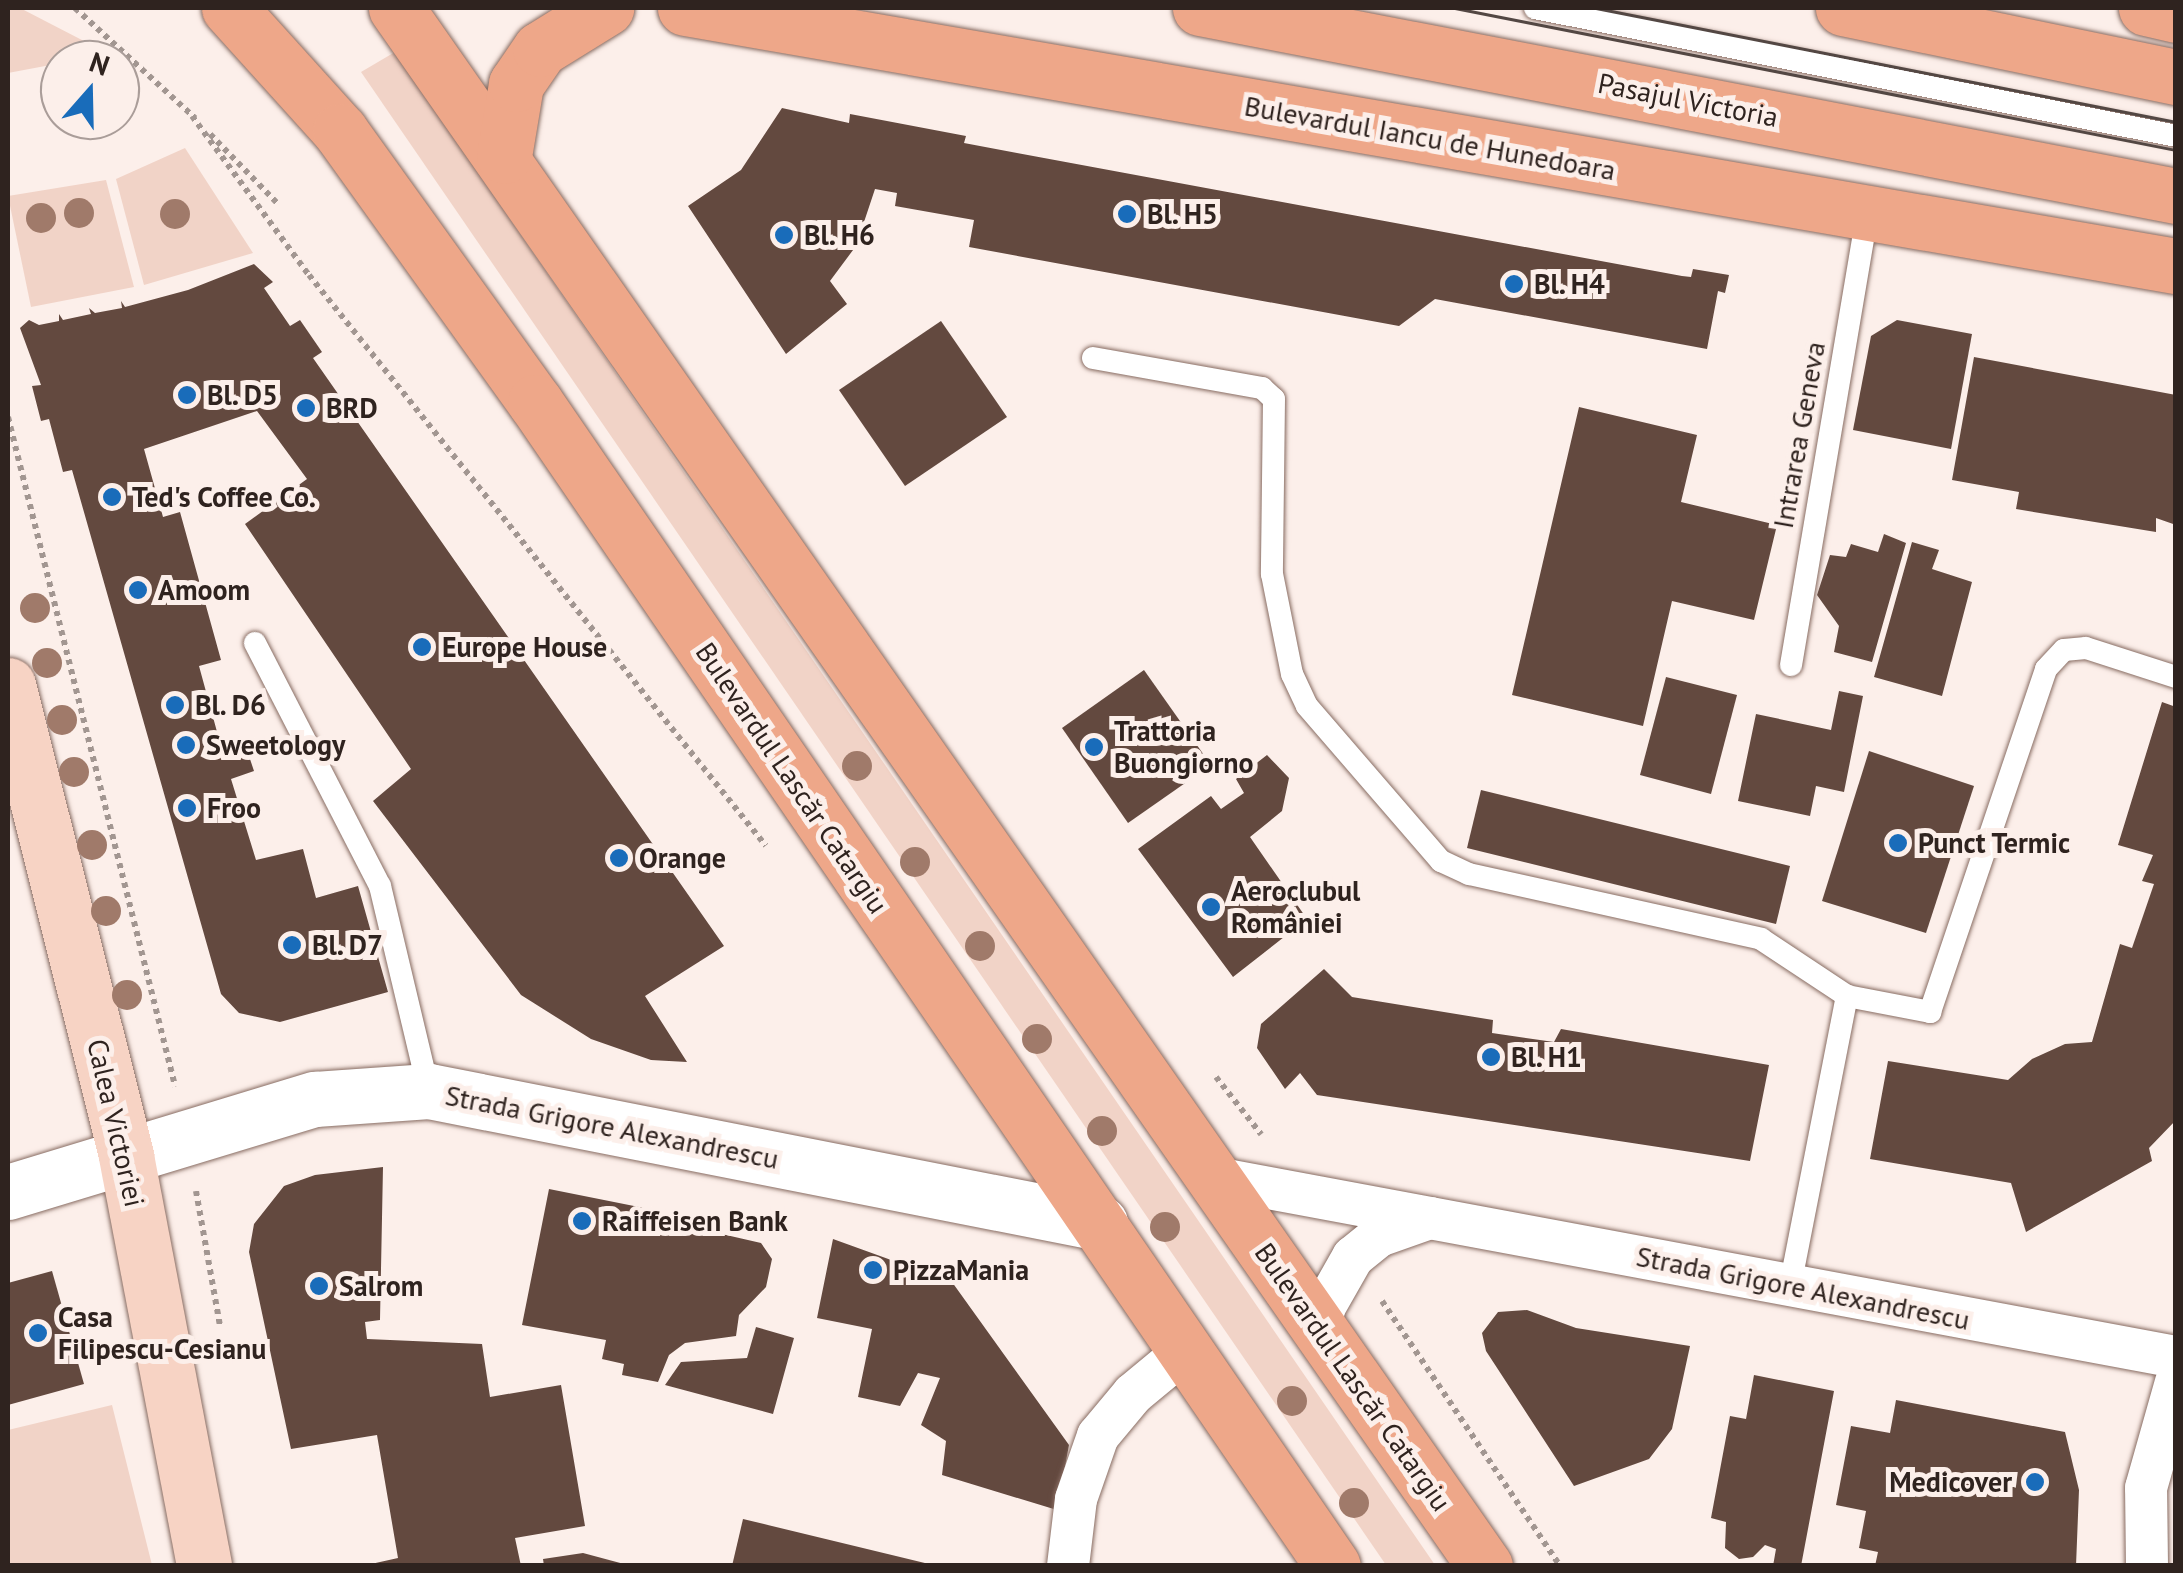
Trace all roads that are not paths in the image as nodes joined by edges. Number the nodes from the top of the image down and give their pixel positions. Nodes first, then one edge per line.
1 (229, 8) edge
2 (396, 8) edge
3 (606, 8) edge
4 (684, 8) edge
5 (1200, 8) edge
6 (1535, 8) edge
7 (1844, 8) edge
8 (2146, 8) edge
9 (2176, 15) edge
10 (2176, 77) edge
11 (2176, 136) edge
12 (504, 156) junction
13 (2176, 196) edge
14 (1867, 214) junction
15 (2176, 266) edge
16 (1092, 358) dead end
17 (256, 643) dead end
18 (1790, 665) dead end
19 (2176, 677) edge
20 (8, 685) edge
21 (1847, 996) junction
22 (429, 1091) junction
23 (126, 1156) junction
24 (1215, 1178) junction
25 (8, 1192) edge
26 (1430, 1218) junction
27 (1100, 1223) junction
28 (1790, 1286) junction
29 (1320, 1330) junction
30 (1186, 1350) junction
31 (2176, 1357) edge
32 (2176, 1382) edge
33 (204, 1566) edge
34 (1068, 1566) edge
35 (1334, 1566) edge
36 (1485, 1566) edge
37 (2146, 1566) edge

1 - 27 main road, Bulevardul Lascăr Catargiu
2 - 12 main road, Bulevardul Lascăr Catargiu
3 - 12 main road
4 - 14 main road, Bulevardul Iancu de Hunedoara
5 - 13 main road, Pasajul Victoria
6 - 11 lane
7 - 10 main road
8 - 9 main road
12 - 24 main road, Bulevardul Lascăr Catargiu
14 - 15 main road, Bulevardul Iancu de Hunedoara
14 - 18 lane, Intrarea Geneva
16 - 21 lane
17 - 22 lane
19 - 21 lane
20 - 23 main road, Calea Victoriei
21 - 28 lane
22 - 23 street, Strada Grigore Alexandrescu
22 - 27 street, Strada Grigore Alexandrescu
23 - 25 street, Strada Grigore Alexandrescu
23 - 33 main road, Calea Victoriei
24 - 26 street, Strada Grigore Alexandrescu
24 - 29 main road, Bulevardul Lascăr Catargiu
26 - 28 street, Strada Grigore Alexandrescu
26 - 29 street, Strada Grigore Alexandrescu
27 - 30 main road, Bulevardul Lascăr Catargiu
28 - 31 street, Strada Grigore Alexandrescu
29 - 36 main road, Bulevardul Lascăr Catargiu
30 - 34 street
30 - 35 main road, Bulevardul Lascăr Catargiu
32 - 37 street

